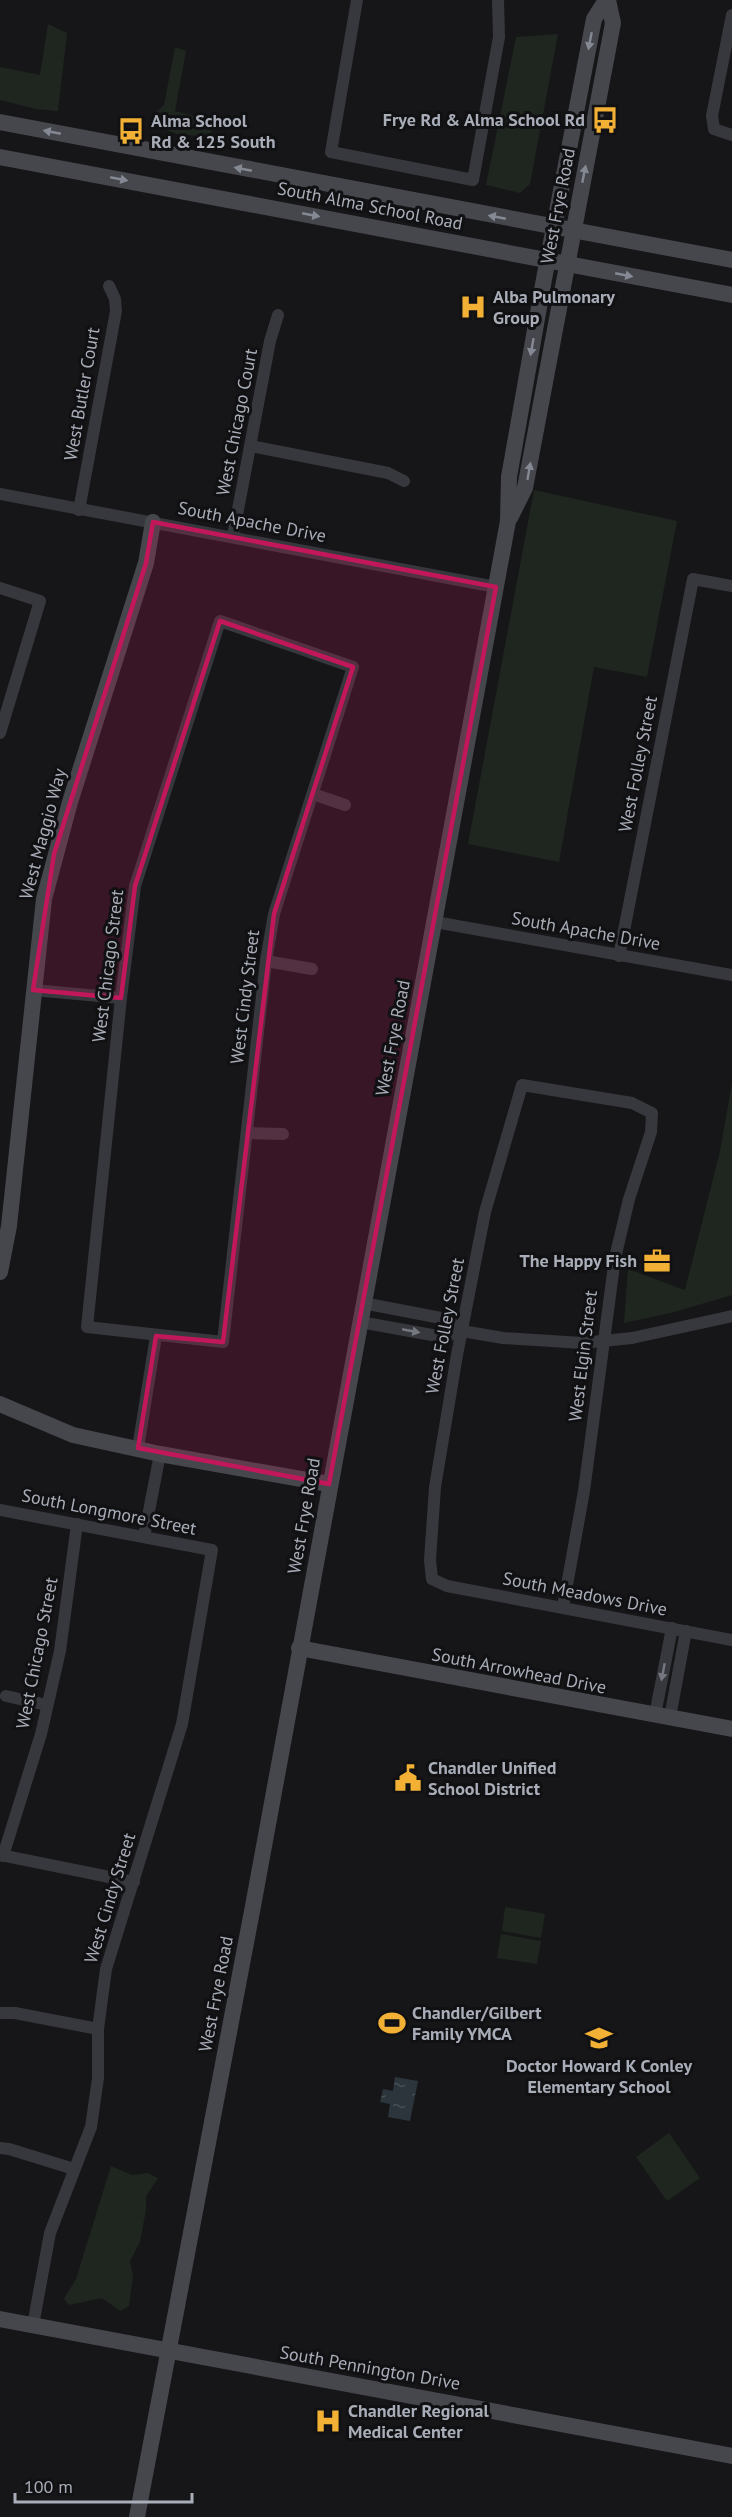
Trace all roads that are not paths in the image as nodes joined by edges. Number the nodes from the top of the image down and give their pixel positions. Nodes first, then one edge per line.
1 (357, 0) edge
2 (498, 0) edge
3 (607, 0) edge
4 (732, 15) edge
5 (0, 123) edge
6 (732, 135) edge
7 (0, 157) edge
8 (554, 228) junction
9 (573, 231) junction
10 (548, 260) junction
11 (732, 260) edge
12 (567, 263) junction
13 (109, 286) dead end
14 (732, 295) edge
15 (278, 315) dead end
16 (251, 446) junction
17 (404, 481) dead end
18 (0, 494) edge
19 (79, 510) junction
20 (508, 521) junction
21 (153, 522) junction
22 (233, 536) junction
23 (732, 586) edge
24 (496, 587) junction
25 (0, 588) edge
26 (353, 667) joint
27 (0, 733) edge
28 (313, 794) junction
29 (345, 805) dead end
30 (435, 922) junction
31 (619, 956) junction
32 (266, 962) junction
33 (312, 969) dead end
34 (732, 975) edge
35 (33, 990) junction
36 (121, 998) junction
37 (652, 1113) joint
38 (248, 1133) junction
39 (283, 1134) dead end
40 (0, 1272) edge
41 (363, 1303) junction
42 (732, 1316) edge
43 (360, 1322) junction
44 (462, 1331) junction
45 (156, 1336) junction
46 (603, 1341) junction
47 (0, 1404) edge
48 (138, 1448) junction
49 (160, 1454) junction
50 (329, 1484) junction
51 (0, 1510) edge
52 (77, 1524) junction
53 (144, 1537) junction
54 (212, 1550) joint
55 (432, 1579) joint
56 (563, 1607) junction
57 (672, 1628) junction
58 (686, 1631) junction
59 (732, 1640) edge
60 (299, 1648) junction
61 (6, 1696) dead end
62 (48, 1705) junction
63 (662, 1716) junction
64 (732, 1729) edge
65 (1, 1856) edge
66 (134, 1882) junction
67 (0, 2013) edge
68 (98, 2029) junction
69 (0, 2148) edge
70 (74, 2169) junction
71 (0, 2319) edge
72 (33, 2325) junction
73 (168, 2350) junction
74 (732, 2456) edge
75 (137, 2517) edge

1 - 2 street
3 -> 8 street, West Frye Road
9 -> 3 street, West Frye Road
4 - 6 street
8 -> 5 street, South Alma School Road
7 -> 10 street, South Alma School Road
8 - 9 street, South Alma School Road
8 - 10 street, West Frye Road
9 - 11 street, South Alma School Road
9 - 12 street, West Frye Road
10 - 12 street, South Alma School Road
10 -> 20 street, West Frye Road
12 -> 14 street, South Alma School Road
20 -> 12 street, West Frye Road
13 - 19 street, West Butler Court
15 - 16 street, West Chicago Court
16 - 17 street
16 - 22 street, West Chicago Court
18 - 19 street, South Apache Drive
19 - 21 street, South Apache Drive
20 - 24 street, West Frye Road
21 - 22 street, South Apache Drive
21 - 35 street, West Maggio Way
22 - 24 street, South Apache Drive
23 - 31 street, West Folley Street
24 - 30 street, West Frye Road
25 - 27 street
26 - 28 street, West Cindy Street
26 - 36 street, West Chicago Street
28 - 29 street
28 - 32 street, West Cindy Street
30 - 31 street, South Apache Drive
30 - 41 street, West Frye Road
31 - 34 street, South Apache Drive
32 - 33 street
32 - 38 street, West Cindy Street
35 - 36 street
35 - 40 street, West Maggio Way
36 - 45 street, West Chicago Street
37 - 44 street, West Folley Street
37 - 46 street, West Elgin Street
38 - 39 street
38 - 45 street, West Cindy Street
41 - 43 street, West Frye Road
41 - 44 street
42 - 46 street
43 -> 44 street
43 - 50 street, West Frye Road
44 - 46 street
44 - 55 street, West Folley Street
45 - 48 street
46 - 56 street, West Elgin Street
47 - 48 street
48 - 49 street
49 - 50 street
49 - 53 street
50 - 60 street, West Frye Road
51 - 52 street, South Longmore Street
52 - 53 street, South Longmore Street
52 - 62 street, West Chicago Street
53 - 54 street, South Longmore Street
54 - 66 street, West Cindy Street
55 - 56 street, South Meadows Drive
56 - 57 street, South Meadows Drive
57 - 58 street, South Meadows Drive
57 -> 63 street
58 - 59 street, South Meadows Drive
58 - 63 street
60 - 63 street, South Arrowhead Drive
60 - 73 street, West Frye Road
61 - 62 street
62 - 65 street, West Chicago Street
63 - 64 street, South Arrowhead Drive
65 - 66 street
66 - 68 street, West Cindy Street
67 - 68 street
68 - 70 street, West Cindy Street
69 - 70 street
70 - 72 street, West Cindy Street
71 - 72 street, South Pennington Drive
72 - 73 street, South Pennington Drive
73 - 74 street, South Pennington Drive
73 - 75 street, West Frye Road

